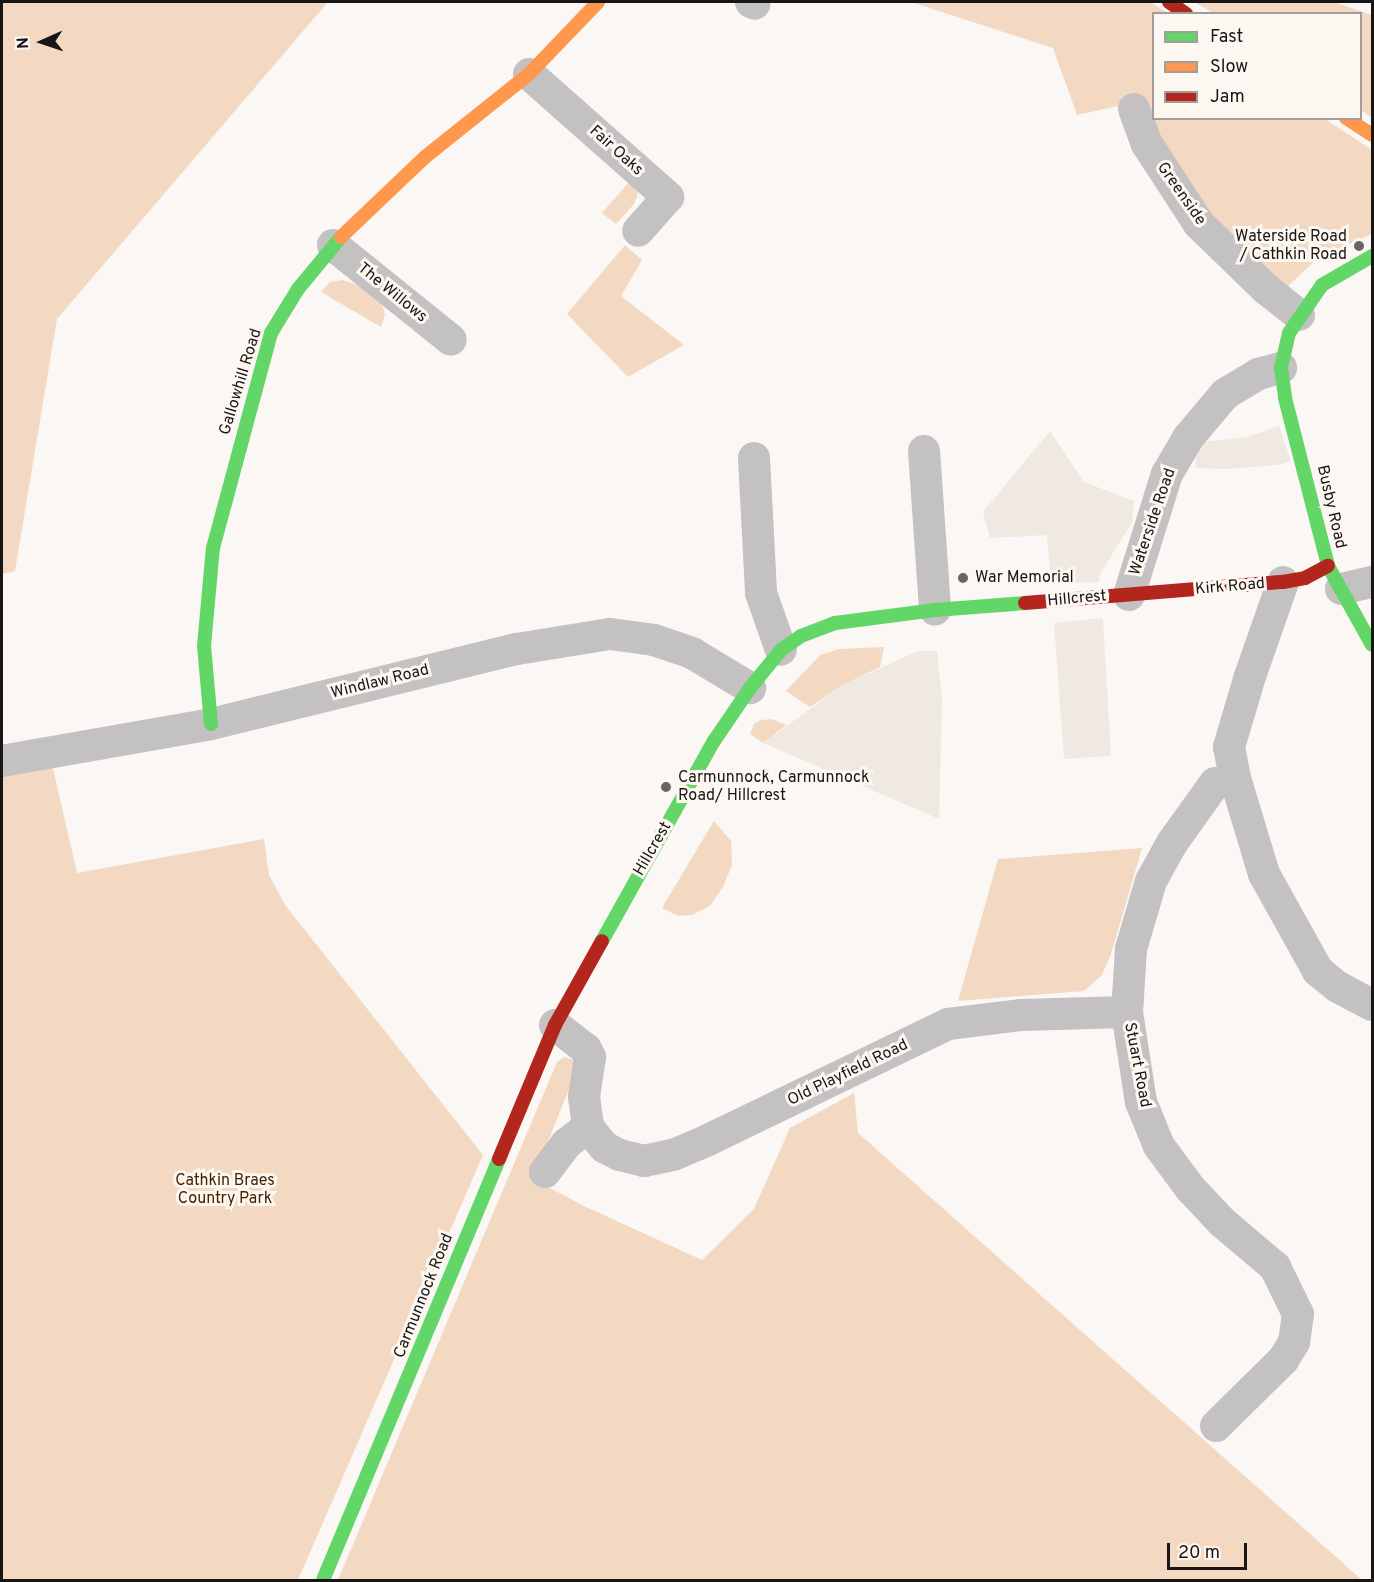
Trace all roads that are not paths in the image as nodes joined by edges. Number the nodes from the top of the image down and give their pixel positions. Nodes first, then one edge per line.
1 (598, 2) edge
2 (1169, 2) edge
3 (1183, 12) edge
4 (529, 74) junction
5 (1134, 109) dead end
6 (1349, 120) edge
7 (1372, 135) edge
8 (638, 231) dead end
9 (333, 245) junction
10 (1372, 256) edge
11 (1299, 315) junction
12 (451, 340) dead end
13 (1281, 369) junction
14 (924, 451) dead end
15 (754, 458) dead end
16 (1334, 578) junction
17 (1283, 582) junction
18 (1372, 582) edge
19 (1129, 595) junction
20 (935, 610) junction
21 (1372, 645) edge
22 (781, 650) junction
23 (750, 688) junction
24 (211, 723) junction
25 (2, 761) edge
26 (1215, 783) dead end
27 (1372, 1005) edge
28 (1127, 1012) junction
29 (555, 1025) junction
30 (588, 1127) junction
31 (545, 1172) dead end
32 (1233, 1421) dead end
33 (323, 1581) edge

1 - 4 street, Gallowhill Road
2 - 3 street
4 - 8 street, Fair Oaks
4 - 9 street, Gallowhill Road
5 - 11 street, Greenside
6 - 7 street
9 - 12 street, The Willows
9 - 24 street, Gallowhill Road
10 - 11 street
11 - 13 street
13 - 16 street, Busby Road
13 - 19 street, Waterside Road
14 - 20 street
15 - 22 street
16 - 17 street, Kirk Road
16 - 18 street, Kirk Road
16 - 21 street, Busby Road
17 - 19 street, Kirk Road
17 - 27 street
19 - 20 street, Hillcrest
20 - 22 street, Hillcrest
22 - 23 street, Hillcrest
23 - 24 street, Windlaw Road
23 - 29 street, Hillcrest
24 - 25 street, Windlaw Road
26 - 28 street, Stuart Road
28 - 30 street, Old Playfield Road
28 - 32 street, Stuart Road
29 - 30 street
29 - 33 street, Carmunnock Road
30 - 31 street

